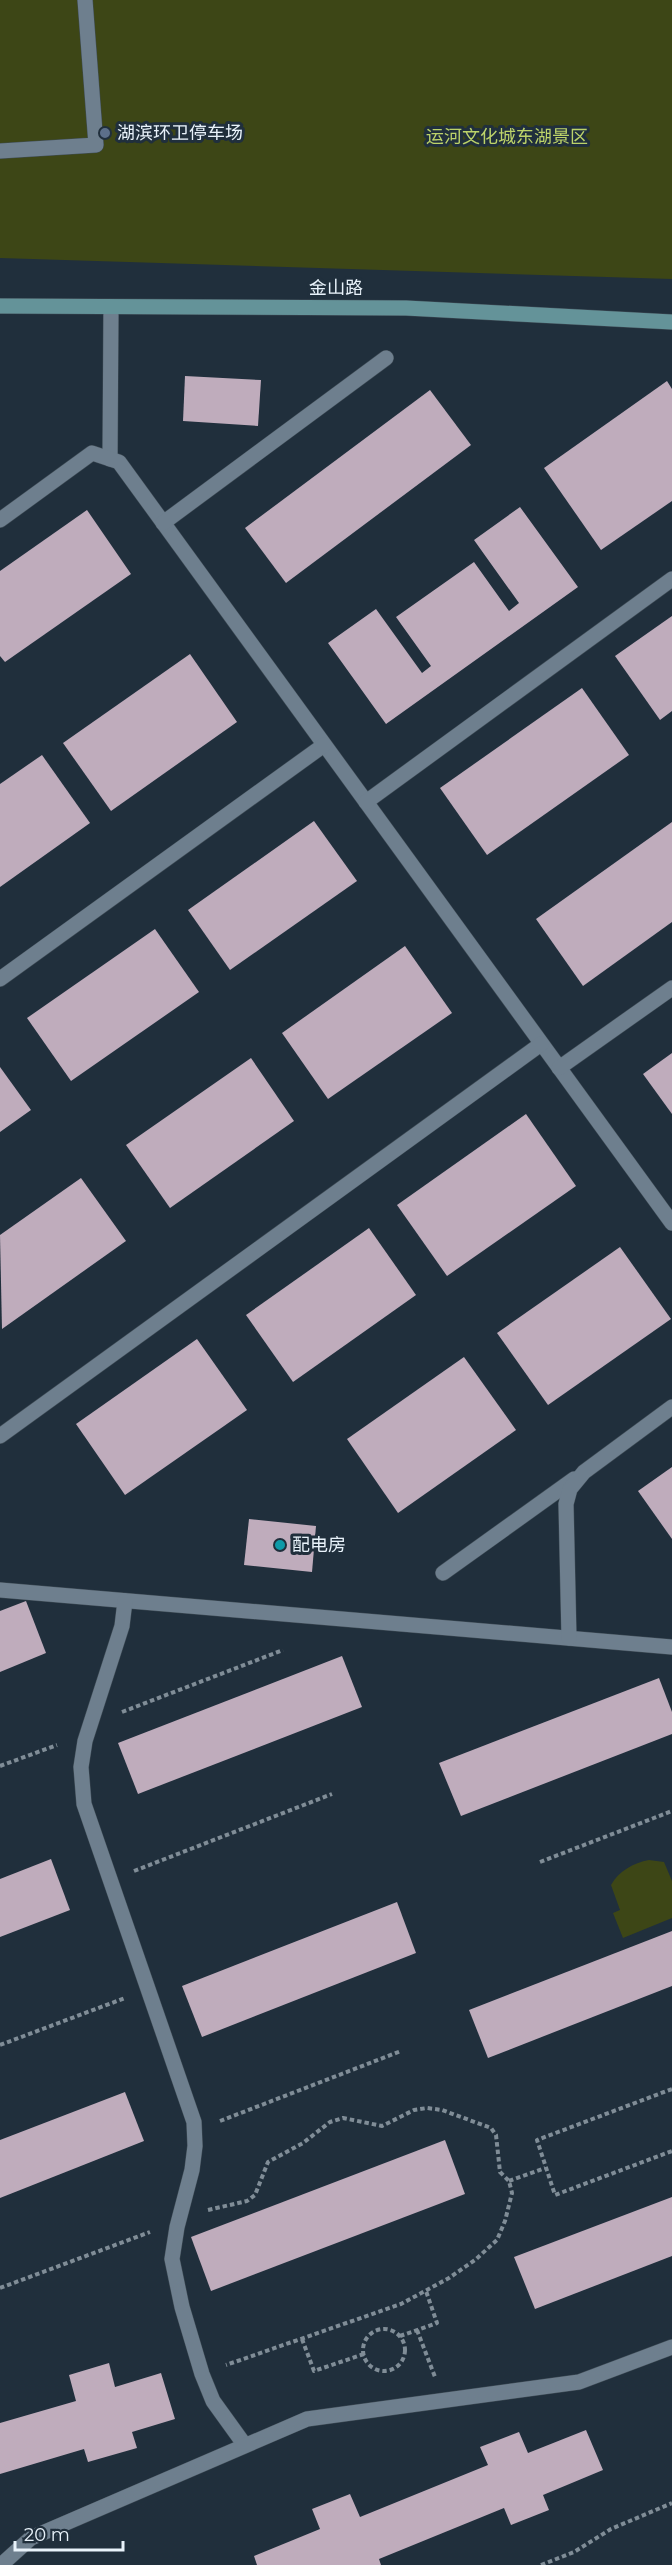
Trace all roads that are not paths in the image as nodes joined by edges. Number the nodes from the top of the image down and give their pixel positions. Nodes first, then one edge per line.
1 (85, 0) edge
2 (0, 151) edge
3 (0, 306) edge
4 (111, 307) junction
5 (672, 322) edge
6 (386, 358) dead end
7 (110, 459) junction
8 (0, 520) edge
9 (163, 523) junction
10 (672, 579) edge
11 (324, 745) junction
12 (366, 802) junction
13 (0, 979) edge
14 (672, 988) edge
15 (541, 1044) junction
16 (559, 1068) junction
17 (672, 1223) edge
18 (672, 1407) edge
19 (0, 1436) edge
20 (584, 1472) junction
21 (443, 1573) dead end
22 (0, 1590) edge
23 (125, 1601) junction
24 (569, 1638) junction
25 (672, 1647) edge
26 (672, 2347) edge
27 (244, 2444) junction
28 (1, 2565) edge

1 - 2 lane
3 - 4 street, 金山路
4 - 5 street, 金山路
4 - 7 lane
6 - 9 lane
7 - 8 lane
7 - 9 lane
9 - 11 lane
10 - 12 lane
11 - 12 lane
11 - 13 lane
12 - 15 lane
14 - 16 lane
15 - 16 lane
15 - 19 lane
16 - 17 lane
18 - 20 lane
20 - 21 lane
20 - 24 lane
22 - 23 lane
23 - 24 lane
23 - 27 lane
24 - 25 lane
26 - 27 lane
27 - 28 lane

